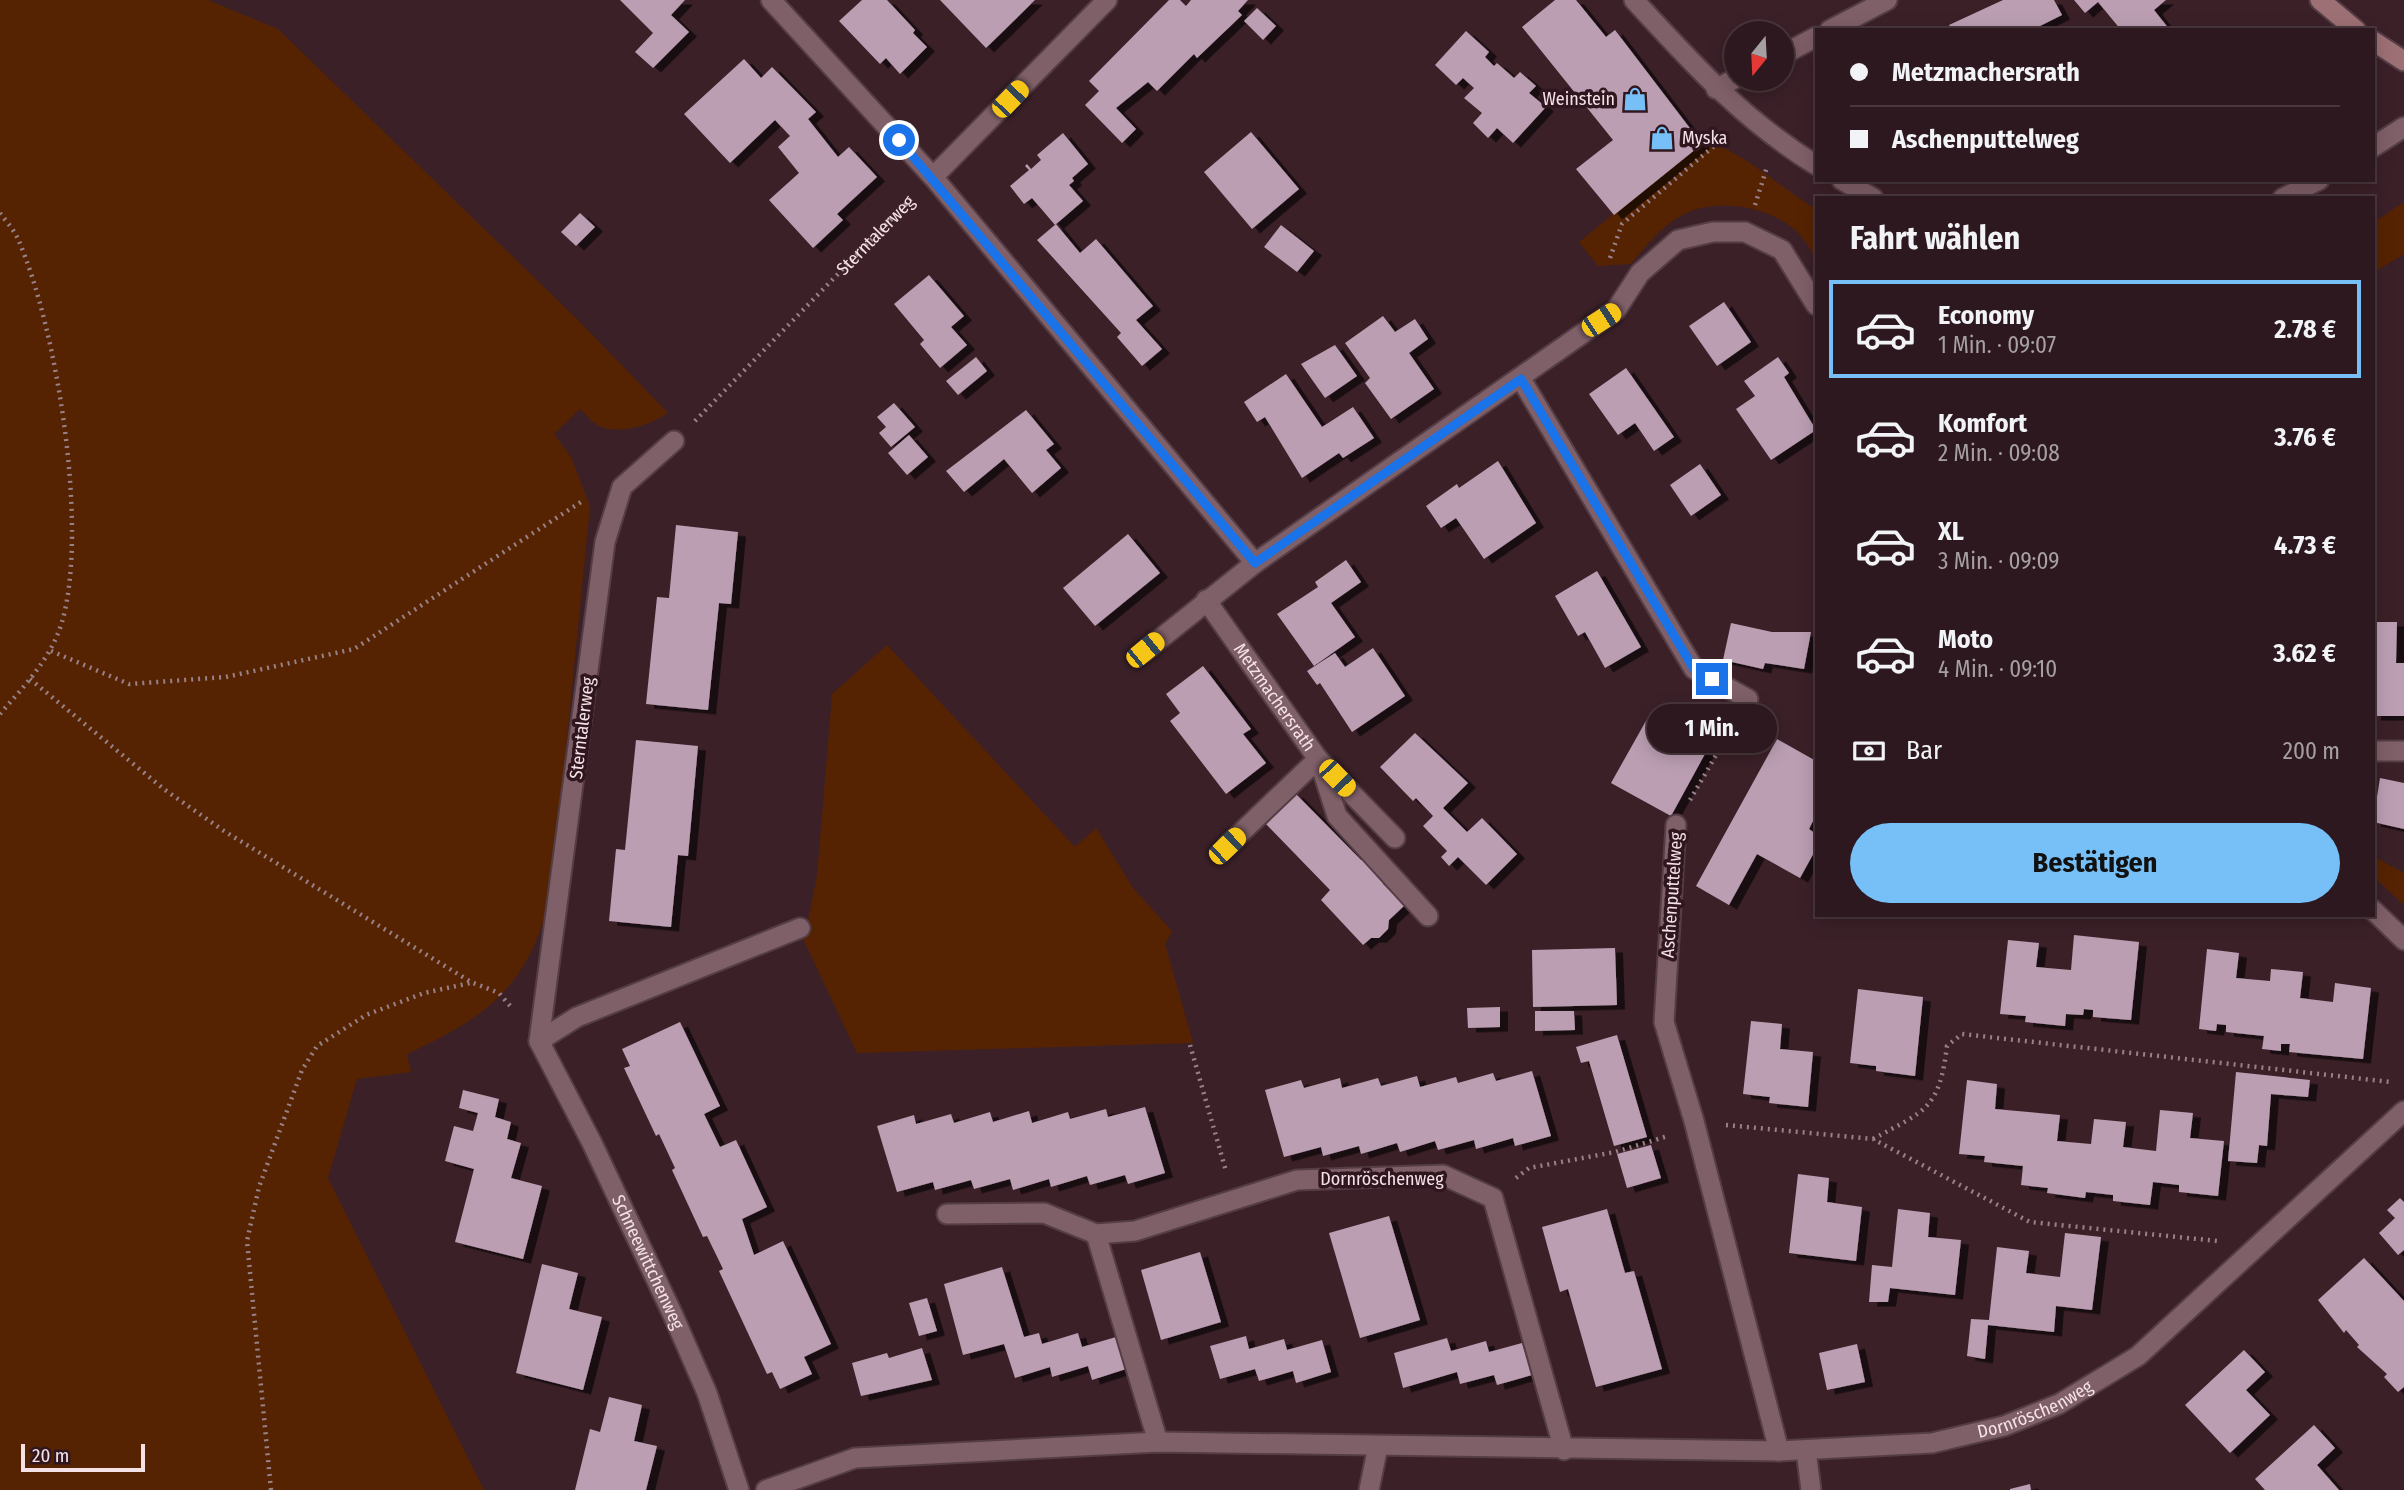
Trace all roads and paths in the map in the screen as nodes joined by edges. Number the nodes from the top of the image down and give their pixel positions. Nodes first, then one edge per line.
1 (771, 0) edge
2 (1107, 0) edge
3 (1634, 0) edge
4 (1888, 0) edge
5 (2320, 0) edge
6 (1834, 28) edge
7 (2354, 28) edge
8 (1815, 38) edge
9 (2375, 42) edge
10 (1794, 49) edge
11 (2404, 61) edge
12 (1724, 85) edge
13 (1716, 89) junction
14 (1749, 117) junction
15 (2404, 127) edge
16 (2375, 145) edge
17 (1815, 164) edge
18 (1765, 172) dead end
19 (933, 177) junction
20 (1845, 182) edge
21 (2315, 182) edge
22 (1869, 196) edge
23 (2287, 196) edge
24 (1753, 212) dead end
25 (0, 213) edge
26 (1609, 260) dead end
27 (1815, 303) edge
28 (1521, 379) junction
29 (706, 412) dead end
30 (674, 441) dead end
31 (622, 486) junction
32 (1255, 563) junction
33 (1206, 600) junction
34 (1145, 650) dead end
35 (51, 652) junction
36 (30, 679) junction
37 (1748, 699) joint
38 (0, 714) edge
39 (2375, 751) edge
40 (2404, 751) edge
41 (1318, 758) junction
42 (1676, 825) joint
43 (1395, 838) dead end
44 (1227, 846) dead end
45 (2375, 912) edge
46 (1428, 916) dead end
47 (800, 928) dead end
48 (2404, 940) edge
49 (471, 982) junction
50 (539, 1041) junction
51 (1189, 1045) dead end
52 (2404, 1083) edge
53 (2404, 1111) edge
54 (1695, 1124) junction
55 (1873, 1139) junction
56 (1235, 1198) junction
57 (1493, 1198) junction
58 (947, 1214) dead end
59 (1096, 1234) junction
60 (2259, 1246) junction
61 (1158, 1442) junction
62 (1378, 1446) junction
63 (1564, 1450) junction
64 (1806, 1450) junction
65 (1779, 1451) junction
66 (271, 1490) edge
67 (739, 1490) edge
68 (766, 1490) edge
69 (1369, 1490) edge
70 (1811, 1490) edge

1 - 19 street
2 - 19 street
3 - 13 street
4 - 6 street
5 - 7 main road
8 - 10 street
9 - 11 main road
12 - 13 street
13 - 14 street
14 - 17 street
14 - 26 path
15 - 16 street
18 - 24 path
19 - 29 path, Sterntalerweg
19 - 32 street
20 - 22 street
21 - 23 street
25 - 35 path
27 - 28 street
28 - 32 street
28 - 37 street
30 - 31 street
31 - 35 path
31 - 50 street, Sterntalerweg
32 - 33 street
33 - 34 street
33 - 41 street, Metzmachersrath
35 - 36 path
36 - 38 path
36 - 49 path
37 - 42 path, Aschenputtelweg
39 - 40 street
41 - 43 street
41 - 44 street, Metzmachersrath
41 - 46 street
42 - 54 street, Aschenputtelweg
45 - 48 street
47 - 50 street
49 - 50 path
49 - 66 path
50 - 67 street, Schneewittchenweg
51 - 56 path
52 - 55 path
53 - 60 street, Dornröschenweg
54 - 55 path
54 - 57 path
54 - 65 street, Aschenputtelweg
55 - 60 path
56 - 57 street, Dornröschenweg
56 - 59 street, Dornröschenweg
57 - 63 street
58 - 59 street, Dornröschenweg
59 - 61 street
60 - 64 street, Dornröschenweg
61 - 62 street, Dornröschenweg
61 - 68 street, Dornröschenweg
62 - 63 street, Dornröschenweg
62 - 69 street
63 - 65 street, Dornröschenweg
64 - 65 street, Dornröschenweg
64 - 70 street

